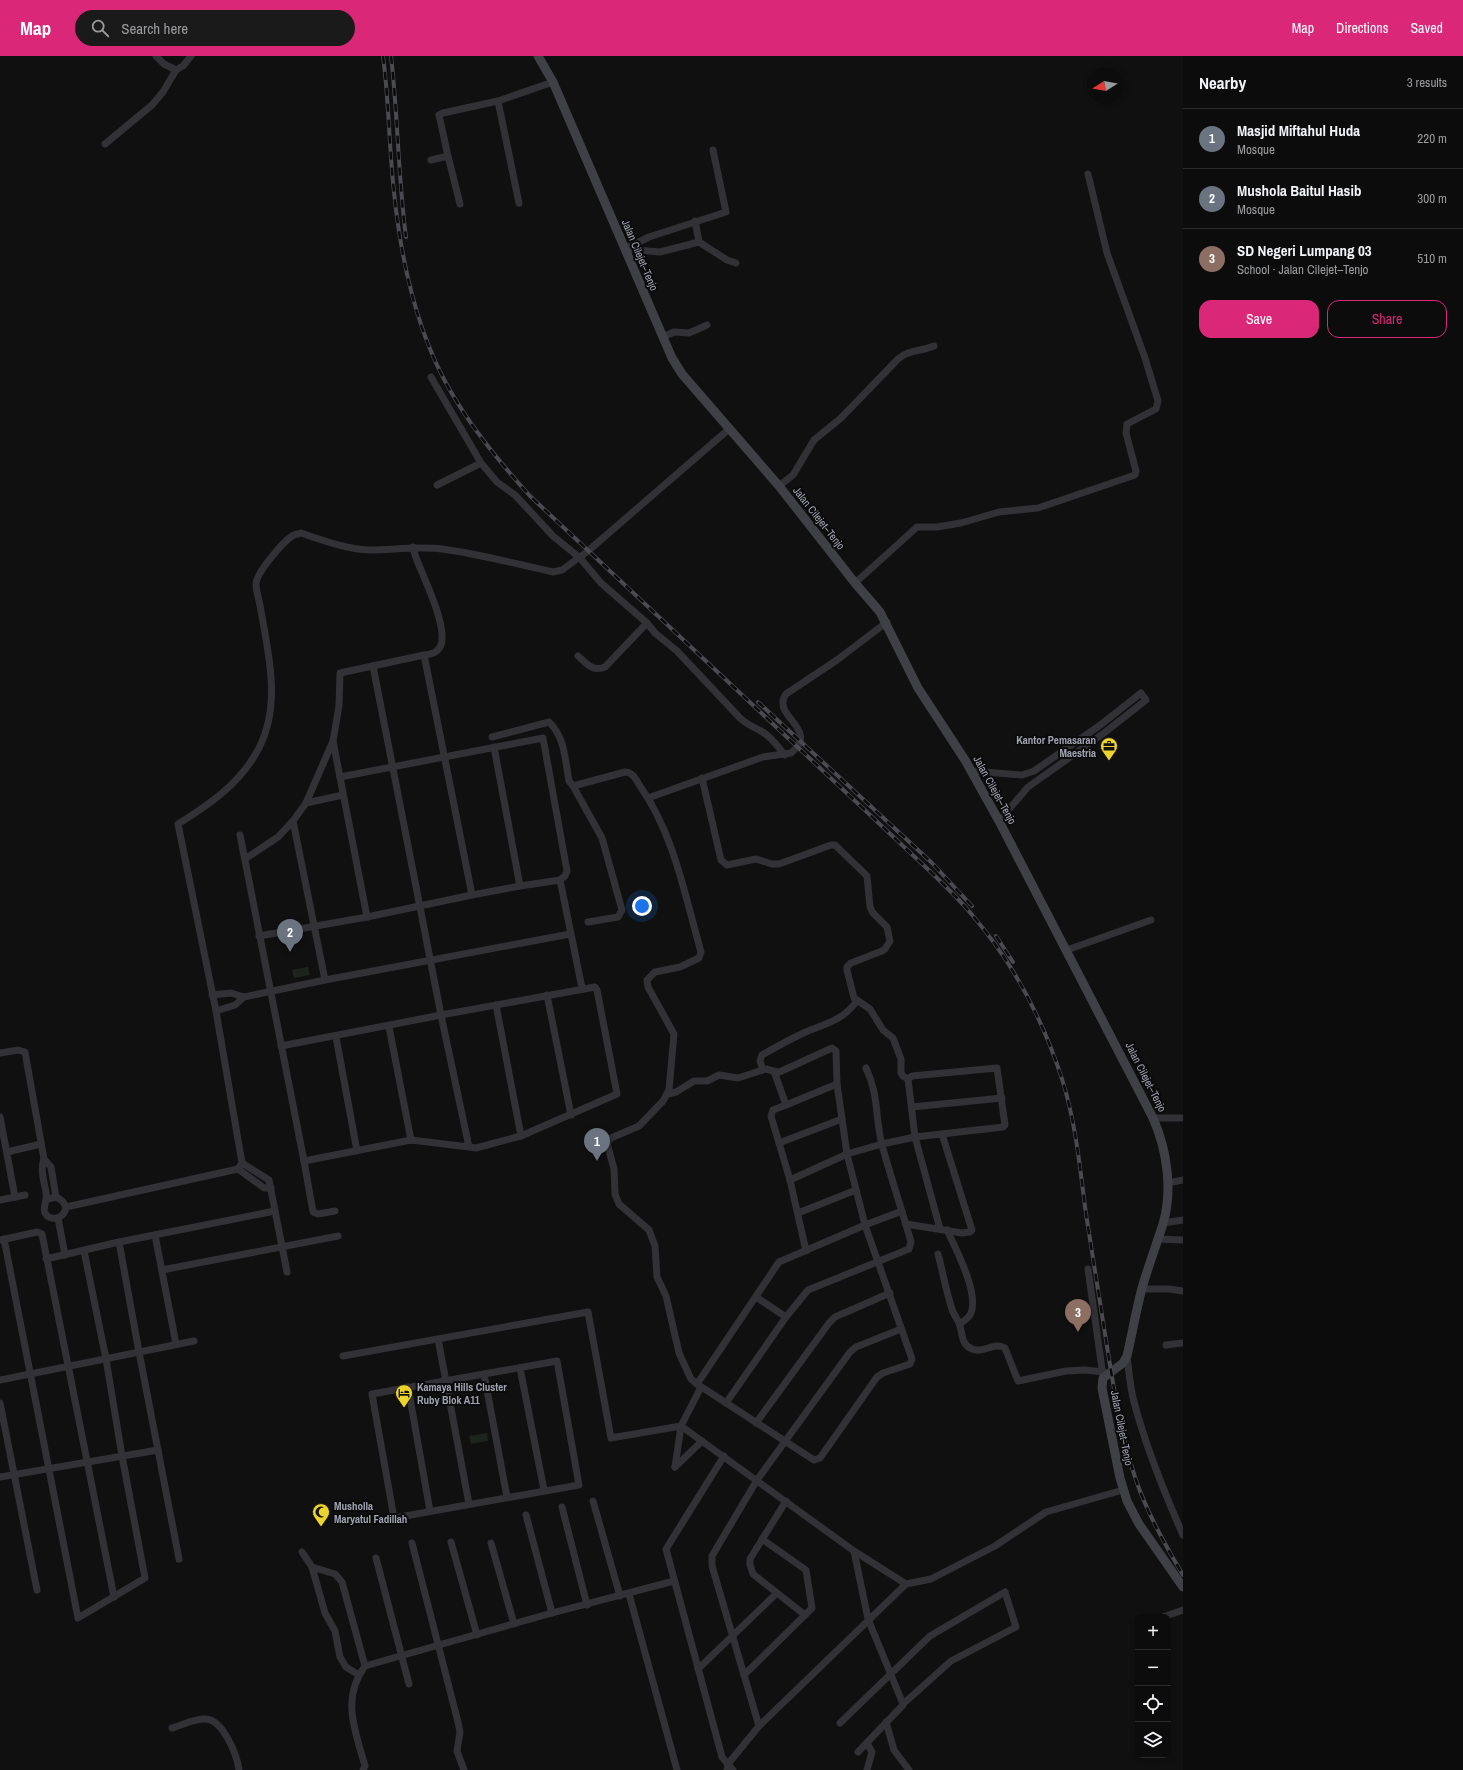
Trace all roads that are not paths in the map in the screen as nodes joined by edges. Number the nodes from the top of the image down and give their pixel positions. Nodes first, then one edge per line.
1 (156, 56) edge
2 (192, 56) edge
3 (538, 56) edge
4 (176, 70) junction
5 (553, 82) junction
6 (498, 101) junction
7 (105, 144) dead end
8 (713, 150) dead end
9 (448, 156) junction
10 (431, 160) dead end
11 (1088, 174) dead end
12 (518, 203) dead end
13 (460, 204) dead end
14 (695, 221) junction
15 (698, 242) junction
16 (625, 249) junction
17 (736, 263) dead end
18 (708, 325) dead end
19 (663, 337) junction
20 (934, 346) dead end
21 (431, 378) dead end
22 (729, 429) junction
23 (482, 463) junction
24 (437, 485) dead end
25 (779, 486) junction
26 (413, 547) junction
27 (580, 558) junction
28 (855, 583) junction
29 (887, 622) junction
30 (648, 623) junction
31 (424, 655) junction
32 (578, 656) dead end
33 (373, 666) junction
34 (1116, 713) junction
35 (1122, 719) junction
36 (492, 737) dead end
37 (332, 741) junction
38 (494, 747) junction
39 (785, 755) junction
40 (445, 756) junction
41 (392, 767) junction
42 (972, 771) junction
43 (1022, 776) junction
44 (340, 777) junction
45 (702, 778) junction
46 (574, 786) junction
47 (1028, 787) junction
48 (343, 795) junction
49 (648, 798) junction
50 (306, 803) junction
51 (293, 821) junction
52 (999, 821) junction
53 (240, 835) dead end
54 (244, 859) junction
55 (560, 880) junction
56 (520, 886) junction
57 (472, 895) junction
58 (420, 907) junction
59 (367, 917) junction
60 (1151, 920) dead end
61 (588, 922) dead end
62 (314, 926) junction
63 (570, 934) junction
64 (259, 936) junction
65 (1066, 950) junction
66 (431, 960) junction
67 (325, 980) junction
68 (582, 988) junction
69 (271, 992) junction
70 (212, 995) junction
71 (547, 995) junction
72 (244, 997) junction
73 (857, 1001) junction
74 (496, 1005) junction
75 (216, 1011) junction
76 (442, 1015) junction
77 (388, 1027) junction
78 (336, 1037) junction
79 (281, 1046) junction
80 (0, 1053) edge
81 (866, 1068) dead end
82 (763, 1070) junction
83 (777, 1072) junction
84 (908, 1079) junction
85 (837, 1084) junction
86 (668, 1094) junction
87 (1002, 1098) junction
88 (786, 1105) junction
89 (912, 1107) junction
90 (571, 1115) junction
91 (0, 1117) edge
92 (1153, 1118) junction
93 (1183, 1118) edge
94 (842, 1119) junction
95 (942, 1134) junction
96 (522, 1136) junction
97 (915, 1137) junction
98 (411, 1140) junction
99 (779, 1143) junction
100 (42, 1144) junction
101 (882, 1144) junction
102 (469, 1147) junction
103 (357, 1151) junction
104 (7, 1152) junction
105 (847, 1154) junction
106 (44, 1159) junction
107 (304, 1161) junction
108 (240, 1166) junction
109 (790, 1180) junction
110 (1183, 1180) edge
111 (1168, 1183) junction
112 (856, 1190) junction
113 (25, 1195) dead end
114 (15, 1197) junction
115 (56, 1197) junction
116 (48, 1199) junction
117 (0, 1200) edge
118 (66, 1207) junction
119 (275, 1211) junction
120 (336, 1211) dead end
121 (902, 1211) junction
122 (798, 1213) junction
123 (58, 1218) junction
124 (1183, 1220) edge
125 (1163, 1223) junction
126 (906, 1224) junction
127 (865, 1225) junction
128 (944, 1230) junction
129 (155, 1235) junction
130 (338, 1236) dead end
131 (1158, 1239) junction
132 (2, 1240) edge
133 (1183, 1240) edge
134 (119, 1242) junction
135 (282, 1247) junction
136 (84, 1251) junction
137 (806, 1251) junction
138 (938, 1254) dead end
139 (65, 1255) junction
140 (46, 1259) junction
141 (878, 1261) junction
142 (1088, 1269) dead end
143 (162, 1270) junction
144 (287, 1272) dead end
145 (1142, 1289) junction
146 (1183, 1291) edge
147 (890, 1293) junction
148 (756, 1297) junction
149 (786, 1317) junction
150 (960, 1324) junction
151 (901, 1329) junction
152 (438, 1339) junction
153 (194, 1341) dead end
154 (1183, 1343) edge
155 (176, 1344) junction
156 (1166, 1344) dead end
157 (139, 1352) junction
158 (343, 1356) dead end
159 (1127, 1356) junction
160 (106, 1359) junction
161 (68, 1367) junction
162 (520, 1368) junction
163 (30, 1374) junction
164 (484, 1374) junction
165 (1103, 1375) junction
166 (0, 1380) edge
167 (446, 1380) junction
168 (699, 1385) junction
169 (408, 1387) junction
170 (0, 1403) edge
171 (726, 1403) junction
172 (756, 1423) junction
173 (681, 1426) junction
174 (702, 1441) junction
175 (785, 1442) junction
176 (158, 1450) junction
177 (122, 1456) junction
178 (724, 1456) junction
179 (87, 1462) junction
180 (49, 1469) junction
181 (14, 1475) junction
182 (0, 1477) edge
183 (757, 1480) junction
184 (544, 1490) junction
185 (1123, 1490) junction
186 (507, 1497) junction
187 (593, 1501) dead end
188 (786, 1501) junction
189 (469, 1504) junction
190 (562, 1508) dead end
191 (430, 1511) junction
192 (526, 1515) dead end
193 (1183, 1535) edge
194 (762, 1539) junction
195 (451, 1542) dead end
196 (412, 1543) dead end
197 (491, 1543) dead end
198 (854, 1551) junction
199 (302, 1552) dead end
200 (376, 1558) dead end
201 (179, 1559) dead end
202 (312, 1567) junction
203 (674, 1581) junction
204 (906, 1584) junction
205 (1183, 1587) edge
206 (37, 1590) dead end
207 (778, 1593) junction
208 (629, 1594) junction
209 (620, 1596) junction
210 (114, 1597) junction
211 (587, 1605) junction
212 (1183, 1610) edge
213 (552, 1613) junction
214 (1171, 1614) edge
215 (805, 1615) junction
216 (868, 1619) junction
217 (514, 1624) junction
218 (477, 1635) junction
219 (733, 1636) junction
220 (439, 1646) junction
221 (402, 1656) junction
222 (365, 1666) junction
223 (698, 1669) junction
224 (891, 1674) junction
225 (359, 1675) junction
226 (744, 1676) junction
227 (409, 1684) dead end
228 (903, 1704) junction
229 (886, 1722) junction
230 (840, 1723) dead end
231 (758, 1726) junction
232 (172, 1728) dead end
233 (867, 1743) junction
234 (858, 1752) dead end
235 (729, 1768) edge
236 (239, 1770) edge
237 (363, 1770) edge
238 (464, 1770) edge
239 (677, 1770) edge
240 (867, 1770) edge
241 (910, 1770) edge

1 - 4 street
2 - 4 street
3 - 5 main road, Jalan Cilejet–Tenjo
4 - 7 street
5 - 6 street
5 - 16 main road, Jalan Cilejet–Tenjo
6 - 9 street
6 - 12 street
8 - 14 street
9 - 10 street
9 - 13 street
11 - 28 street
14 - 15 street
14 - 16 street
15 - 16 street
15 - 17 street
16 - 19 main road, Jalan Cilejet–Tenjo
18 - 19 street
19 - 22 main road, Jalan Cilejet–Tenjo
20 - 25 street
21 - 23 street
22 - 25 main road, Jalan Cilejet–Tenjo
22 - 27 street
23 - 24 street
23 - 27 street
25 - 28 main road, Jalan Cilejet–Tenjo
26 - 27 street
26 - 31 street
26 - 70 street
27 - 30 street
28 - 29 main road, Jalan Cilejet–Tenjo
29 - 39 street
29 - 42 main road, Jalan Cilejet–Tenjo
30 - 32 street
30 - 39 street
31 - 33 street
31 - 40 street
33 - 37 street
33 - 41 street
34 - 35 street
34 - 35 street
34 - 43 street
35 - 47 street
36 - 46 street
37 - 44 street
37 - 50 street
38 - 40 street
38 - 55 street
38 - 56 street
39 - 45 street
40 - 41 street
40 - 57 street
41 - 44 street
41 - 58 street
42 - 43 street
42 - 52 main road, Jalan Cilejet–Tenjo
43 - 47 street
44 - 48 street
45 - 49 street
45 - 73 street
46 - 49 street
46 - 61 street
47 - 52 street
48 - 50 street
48 - 59 street
49 - 86 street
50 - 51 street
51 - 54 street
51 - 62 street
52 - 65 main road, Jalan Cilejet–Tenjo
53 - 54 street
54 - 64 street
55 - 56 street
55 - 63 street
56 - 57 street
57 - 58 street
58 - 59 street
58 - 66 street
59 - 62 street
60 - 65 street
62 - 64 street
62 - 67 street
63 - 66 street
63 - 68 street
64 - 69 street
65 - 92 main road, Jalan Cilejet–Tenjo
66 - 67 street
66 - 76 street
67 - 69 street
68 - 71 street
68 - 90 street
69 - 72 street
69 - 79 street
70 - 72 street
70 - 75 street
71 - 74 street
71 - 90 street
72 - 75 street
73 - 82 street
73 - 84 street
74 - 76 street
74 - 96 street
75 - 108 street
76 - 77 street
76 - 102 street
77 - 78 street
77 - 98 street
78 - 79 street
78 - 103 street
79 - 107 street
80 - 100 street
81 - 101 street
82 - 83 street
82 - 86 street
83 - 85 street
83 - 88 street
84 - 87 street
84 - 89 street
85 - 88 street
85 - 94 street
86 - 168 street
87 - 89 street
87 - 95 street
88 - 99 street
89 - 97 street
90 - 96 street
91 - 104 street
92 - 93 street
92 - 111 main road, Jalan Cilejet–Tenjo
94 - 99 street
94 - 105 street
95 - 97 street
95 - 128 street
96 - 102 street
97 - 101 street
97 - 128 street
98 - 102 street
98 - 103 street
99 - 109 street
100 - 104 street
100 - 106 street
101 - 105 street
101 - 121 street
103 - 107 street
104 - 114 street
105 - 109 street
105 - 112 street
106 - 115 street
106 - 116 street
107 - 120 street
108 - 118 street
108 - 119 street
109 - 122 street
110 - 111 street
111 - 125 main road, Jalan Cilejet–Tenjo
112 - 122 street
112 - 127 street
113 - 114 street
114 - 117 street
115 - 116 street
115 - 118 street
116 - 123 street
118 - 123 street
119 - 129 street
119 - 135 street
121 - 126 street
121 - 127 street
122 - 137 street
123 - 139 street
124 - 125 street
125 - 131 main road, Jalan Cilejet–Tenjo
126 - 128 street
126 - 141 street
127 - 137 street
127 - 141 street
128 - 150 street
129 - 134 street
129 - 143 street
130 - 135 street
131 - 133 street
131 - 145 main road, Jalan Cilejet–Tenjo
132 - 140 street
132 - 163 street
134 - 136 street
134 - 157 street
135 - 143 street
135 - 144 street
136 - 139 street
136 - 160 street
137 - 148 street
138 - 150 street
139 - 140 street
140 - 161 street
141 - 147 street
141 - 149 street
142 - 165 street
143 - 155 street
145 - 146 street
145 - 159 main road, Jalan Cilejet–Tenjo
147 - 151 street
147 - 172 street
148 - 149 street
148 - 168 street
149 - 171 street
150 - 165 street
151 - 175 street
151 - 175 street
152 - 158 street
152 - 167 street
152 - 173 street
153 - 155 street
154 - 156 street
155 - 157 street
157 - 160 street
157 - 176 street
159 - 165 main road, Jalan Cilejet–Tenjo
159 - 193 street
160 - 161 street
160 - 177 street
161 - 163 street
161 - 179 street
162 - 164 street
162 - 184 street
162 - 184 street
163 - 166 street
163 - 180 street
164 - 167 street
164 - 186 street
165 - 185 main road, Jalan Cilejet–Tenjo
167 - 169 street
167 - 189 street
168 - 171 street
168 - 173 street
169 - 191 street
169 - 191 street
170 - 181 street
171 - 172 street
172 - 175 street
173 - 174 street
173 - 174 street
174 - 178 street
175 - 183 street
176 - 177 street
176 - 201 street
177 - 179 street
177 - 210 street
178 - 183 street
178 - 203 street
179 - 180 street
179 - 210 street
180 - 181 street
180 - 210 street
181 - 182 street
181 - 206 street
183 - 188 street
183 - 219 street
184 - 186 street
185 - 204 street
185 - 205 main road, Jalan Cilejet–Tenjo
186 - 189 street
187 - 209 street
188 - 194 street
188 - 198 street
189 - 191 street
190 - 211 street
192 - 213 street
194 - 207 street
194 - 215 street
195 - 218 street
196 - 220 street
197 - 217 street
198 - 204 street
198 - 216 street
199 - 202 street
200 - 221 street
202 - 222 street
202 - 225 street
203 - 208 street
203 - 223 street
204 - 216 street
207 - 215 street
207 - 219 street
208 - 209 street
208 - 239 street
209 - 211 street
211 - 213 street
212 - 214 street
213 - 217 street
215 - 226 street
216 - 224 street
216 - 231 street
217 - 218 street
218 - 220 street
219 - 223 street
219 - 226 street
220 - 221 street
220 - 238 street
221 - 222 street
221 - 227 street
222 - 225 street
223 - 235 street
224 - 228 street
224 - 228 street
224 - 230 street
225 - 237 street
226 - 231 street
228 - 229 street
229 - 233 street
229 - 241 street
231 - 235 street
232 - 236 street
233 - 234 street
233 - 240 street

